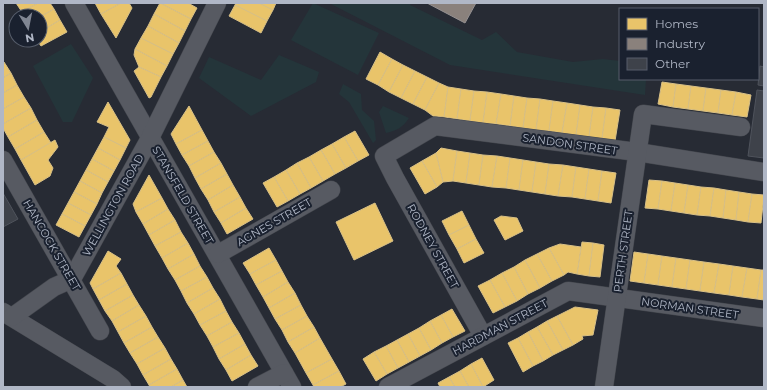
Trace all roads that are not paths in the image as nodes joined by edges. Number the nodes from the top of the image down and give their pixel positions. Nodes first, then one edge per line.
1 (74, 3) edge
2 (217, 3) edge
3 (741, 126) dead end
4 (150, 138) junction
5 (637, 152) junction
6 (384, 156) joint
7 (3, 160) edge
8 (764, 172) edge
9 (331, 190) dead end
10 (218, 254) junction
11 (72, 280) junction
12 (616, 297) junction
13 (7, 314) edge
14 (764, 318) edge
15 (100, 331) dead end
16 (483, 336) junction
17 (288, 380) edge
18 (122, 387) edge
19 (257, 387) edge
20 (388, 387) edge
21 (604, 387) edge

1 - 4 street, STANSFELD STREET
2 - 4 street, WELLINGTON ROAD
3 - 5 street, PERTH STREET
4 - 10 street, STANSFELD STREET
4 - 11 street, WELLINGTON ROAD
5 - 6 street, SANDON STREET
5 - 8 street, SANDON STREET
5 - 12 street, PERTH STREET
6 - 16 street, RODNEY STREET
7 - 11 street, HANCOCK STREET
9 - 10 street, AGNES STREET
10 - 17 street, STANSFELD STREET
11 - 13 street
11 - 15 street, HANCOCK STREET
12 - 14 street, NORMAN STREET
12 - 16 street, HARDMAN STREET
12 - 21 street, PERTH STREET
13 - 18 street
16 - 20 street, HARDMAN STREET
17 - 19 street

